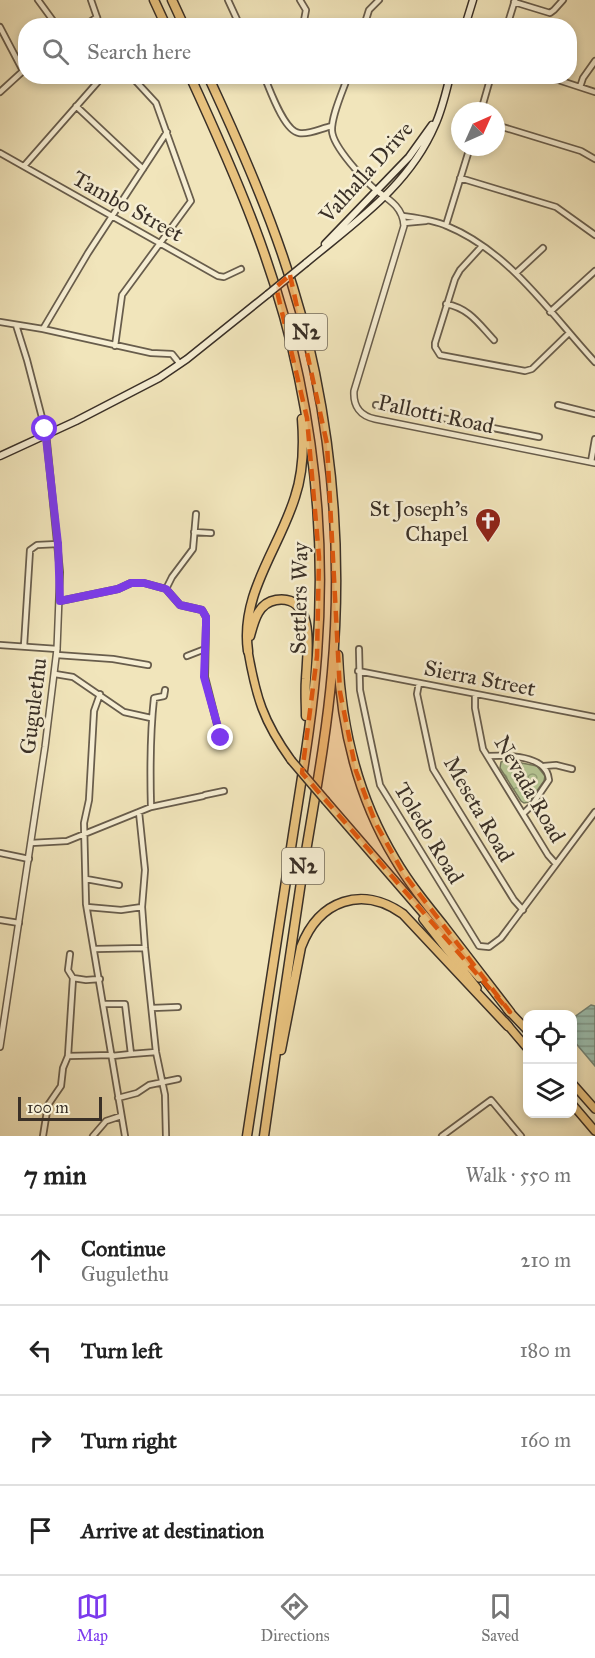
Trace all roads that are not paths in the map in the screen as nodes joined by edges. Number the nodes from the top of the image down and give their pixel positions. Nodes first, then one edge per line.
1 (38, 0) edge
2 (91, 0) edge
3 (154, 0) edge
4 (172, 0) edge
5 (228, 0) edge
6 (300, 0) edge
7 (368, 0) edge
8 (379, 0) edge
9 (473, 0) edge
10 (563, 0) edge
11 (514, 1) edge
12 (372, 5) junction
13 (97, 17) edge
14 (51, 18) edge
15 (162, 18) edge
16 (180, 18) edge
17 (236, 18) edge
18 (304, 18) edge
19 (367, 18) edge
20 (467, 18) edge
21 (509, 18) edge
22 (0, 27) edge
23 (18, 59) edge
24 (595, 61) edge
25 (18, 76) edge
26 (96, 84) edge
27 (138, 84) edge
28 (194, 84) edge
29 (212, 84) edge
30 (268, 84) edge
31 (345, 84) edge
32 (447, 84) edge
33 (489, 84) edge
34 (571, 84) edge
35 (580, 87) junction
36 (0, 92) edge
37 (595, 92) edge
38 (484, 102) edge
39 (76, 106) junction
40 (439, 111) junction
41 (332, 126) junction
42 (505, 128) edge
43 (167, 132) junction
44 (0, 153) edge
45 (467, 156) edge
46 (595, 159) edge
47 (24, 166) junction
48 (142, 169) junction
49 (460, 178) junction
50 (377, 191) junction
51 (385, 197) junction
52 (402, 216) junction
53 (112, 217) junction
54 (429, 221) junction
55 (404, 223) junction
56 (446, 225) junction
57 (595, 235) edge
58 (160, 243) junction
59 (482, 246) junction
60 (543, 248) dead end
61 (315, 254) junction
62 (241, 269) dead end
63 (595, 271) edge
64 (516, 273) junction
65 (280, 301) junction
66 (446, 304) junction
67 (550, 312) junction
68 (0, 322) edge
69 (16, 325) junction
70 (43, 329) junction
71 (569, 333) junction
72 (494, 340) dead end
73 (115, 346) junction
74 (595, 362) edge
75 (180, 364) junction
76 (376, 405) dead end
77 (558, 405) dead end
78 (414, 412) junction
79 (595, 414) edge
80 (411, 426) junction
81 (509, 432) junction
82 (46, 436) junction
83 (539, 437) dead end
84 (595, 439) edge
85 (507, 446) junction
86 (0, 456) edge
87 (593, 463) edge
88 (196, 514) dead end
89 (194, 532) junction
90 (211, 532) dead end
91 (58, 544) junction
92 (166, 589) junction
93 (336, 595) junction
94 (60, 601) junction
95 (0, 645) edge
96 (24, 646) junction
97 (359, 649) dead end
98 (204, 650) junction
99 (248, 651) junction
100 (57, 652) junction
101 (187, 656) dead end
102 (148, 665) dead end
103 (358, 671) junction
104 (55, 674) junction
105 (419, 683) junction
106 (165, 690) dead end
107 (100, 694) junction
108 (475, 694) junction
109 (595, 717) edge
110 (151, 718) junction
111 (220, 740) dead end
112 (488, 756) junction
113 (304, 760) junction
114 (544, 766) junction
115 (572, 769) dead end
116 (224, 791) dead end
117 (151, 807) junction
118 (139, 812) junction
119 (595, 812) edge
120 (524, 813) junction
121 (84, 835) junction
122 (31, 843) junction
123 (0, 853) edge
124 (29, 859) junction
125 (556, 864) junction
126 (86, 879) junction
127 (118, 885) dead end
128 (406, 895) junction
129 (87, 907) junction
130 (142, 907) junction
131 (523, 910) junction
132 (0, 920) edge
133 (19, 923) junction
134 (145, 948) junction
135 (94, 949) junction
136 (70, 954) dead end
137 (73, 978) junction
138 (100, 979) junction
139 (105, 1004) junction
140 (178, 1007) dead end
141 (152, 1008) junction
142 (510, 1012) junction
143 (508, 1026) junction
144 (523, 1026) edge
145 (523, 1043) edge
146 (0, 1047) edge
147 (156, 1052) junction
148 (131, 1054) junction
149 (112, 1055) junction
150 (68, 1056) junction
151 (178, 1079) dead end
152 (162, 1082) junction
153 (577, 1088) edge
154 (118, 1098) junction
155 (577, 1109) edge
156 (595, 1109) edge
157 (121, 1116) junction
158 (595, 1131) edge
159 (43, 1136) edge
160 (93, 1136) edge
161 (125, 1136) edge
162 (165, 1136) edge
163 (247, 1136) edge
164 (265, 1136) edge
165 (442, 1136) edge
166 (522, 1136) edge

1 - 14 street
2 - 13 street
3 - 15 highway
4 - 16 highway
5 - 17 street
6 - 18 street
7 - 12 street
8 - 12 street
9 - 20 main road
10 - 11 street
11 - 21 street
12 - 19 street
22 - 23 street
24 - 35 street
25 - 36 street
26 - 39 street
27 - 43 street
28 - 65 highway, Settlers Way / N2
29 - 93 highway, Settlers Way / N2
30 - 41 street
31 - 41 street
32 - 40 main road, Valhalla Drive
33 - 38 street
34 - 35 street
35 - 37 street
39 - 47 street
39 - 48 street
40 - 50 main road, Valhalla Drive
40 - 51 main road, Valhalla Drive
41 - 50 street
42 - 46 street
43 - 48 street
43 - 58 street
44 - 47 street, Tambo Street
45 - 49 street
47 - 53 street, Tambo Street
48 - 53 street
49 - 56 street
49 - 57 street
50 - 51 street
50 - 61 main road, Valhalla Drive
51 - 52 street
51 - 61 main road, Valhalla Drive
52 - 54 street
52 - 55 street
53 - 58 street, Tambo Street
53 - 70 street
54 - 55 street
54 - 56 street
55 - 80 street, Pallotti Road
56 - 59 street
58 - 62 street, Tambo Street
58 - 73 street
59 - 64 street
59 - 66 street
60 - 64 street
61 - 75 main road, Valhalla Drive, bridge
63 - 67 street
64 - 67 street
65 - 99 highway
65 - 113 highway, Settlers Way / N2
66 - 71 street
66 - 72 street
67 - 71 street
68 - 69 street
69 - 70 street
69 - 82 street
70 - 73 street
71 - 74 street
73 - 75 street
75 - 82 main road, Valhalla Drive
76 - 78 street, Pallotti Road
77 - 79 street
78 - 80 street
78 - 81 street, Pallotti Road
80 - 85 street, Pallotti Road
81 - 83 street, Pallotti Road
81 - 85 street
82 - 86 main road, Valhalla Drive
82 - 91 street, Gugulethu
84 - 87 street
85 - 87 street, Pallotti Road
88 - 89 street
89 - 90 street
89 - 92 street
91 - 94 street, Gugulethu
91 - 96 street
92 - 94 street
92 - 98 street
93 - 142 highway
93 - 164 highway, Settlers Way / N2
94 - 100 street, Gugulethu
95 - 96 street
96 - 100 street
97 - 103 street, Toledo Road
98 - 101 street
98 - 111 street
99 - 113 highway
99 - 128 main road, bridge
100 - 102 street
100 - 104 street, Gugulethu
103 - 105 street, Sierra Street
103 - 131 street, Toledo Road
104 - 107 street
104 - 122 street, Gugulethu
105 - 108 street, Sierra Street
105 - 131 street, Meseta Road
106 - 110 street
107 - 110 street
107 - 121 street
108 - 109 street, Sierra Street
108 - 112 street, Nevada Road
110 - 117 street
112 - 114 street
112 - 120 street, Nevada Road
113 - 163 highway, Settlers Way / N2
114 - 115 street
114 - 120 street
116 - 117 street
117 - 118 street
118 - 121 street
118 - 130 street
119 - 125 street
120 - 125 street, Nevada Road
121 - 122 street
121 - 126 street
122 - 124 street, Gugulethu
123 - 124 street
124 - 133 street, Gugulethu
125 - 131 street
126 - 127 street
126 - 129 street
128 - 142 main road
128 - 143 main road
129 - 130 street
129 - 135 street
130 - 134 street
132 - 133 street
133 - 146 street, Gugulethu
134 - 135 street
134 - 141 street
135 - 138 street
136 - 137 street
137 - 138 street
137 - 150 street
138 - 139 street
139 - 148 street
139 - 149 street
140 - 141 street
141 - 147 street
142 - 144 main road
143 - 145 main road
143 - 164 highway
147 - 148 street
147 - 152 street
148 - 149 street
149 - 150 street
149 - 154 street
150 - 159 street
151 - 152 street
152 - 154 street
152 - 162 street
153 - 156 main road
154 - 157 street
155 - 158 main road
157 - 160 street
157 - 161 street
165 - 166 street

